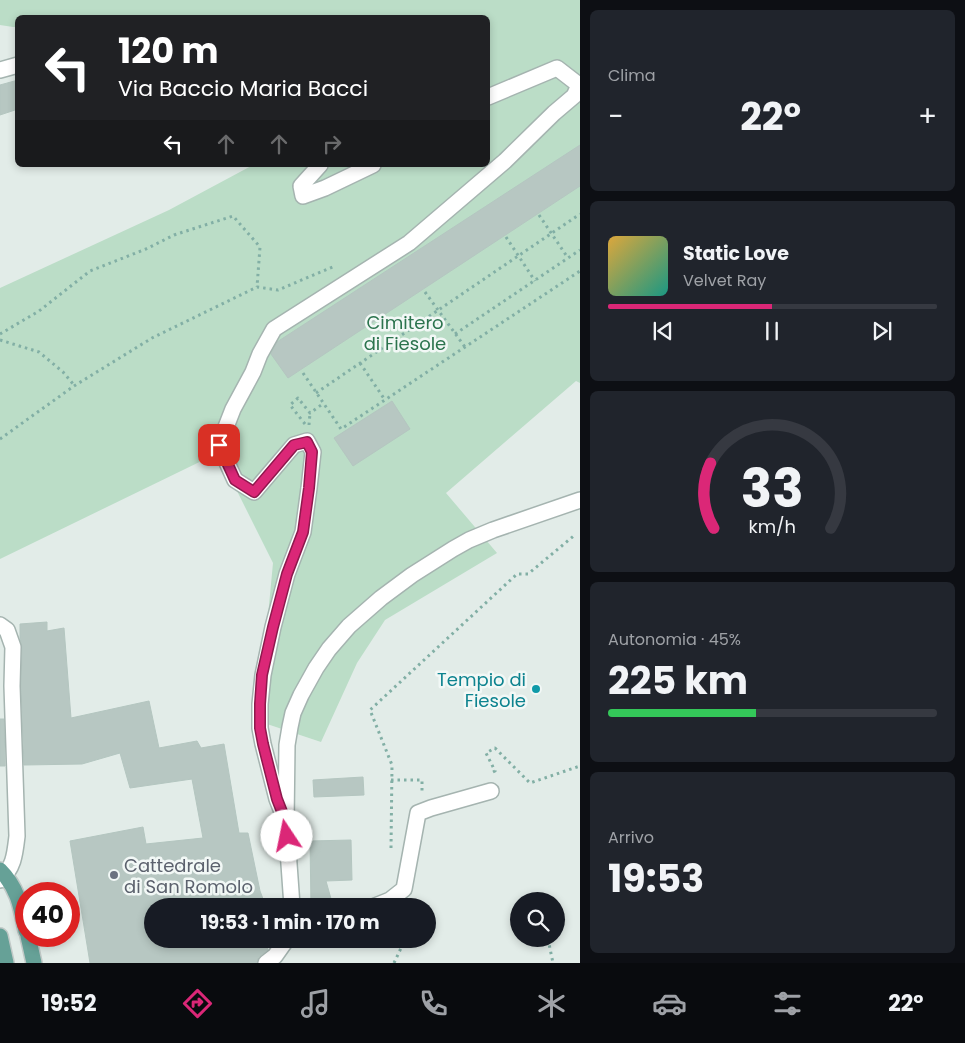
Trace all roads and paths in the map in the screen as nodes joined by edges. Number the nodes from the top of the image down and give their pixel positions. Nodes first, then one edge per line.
1 (15, 67) edge
2 (0, 70) edge
3 (490, 96) edge
4 (318, 167) edge
5 (370, 167) edge
6 (580, 214) edge
7 (539, 215) dead end
8 (552, 234) junction
9 (506, 237) dead end
10 (580, 250) edge
11 (518, 256) junction
12 (568, 258) junction
13 (580, 271) edge
14 (535, 280) junction
15 (425, 292) dead end
16 (438, 310) junction
17 (0, 334) edge
18 (455, 334) junction
19 (0, 340) edge
20 (465, 347) junction
21 (360, 363) junction
22 (303, 373) dead end
23 (74, 386) junction
24 (316, 393) junction
25 (386, 400) junction
26 (324, 403) junction
27 (310, 413) junction
28 (0, 439) edge
29 (580, 500) edge
30 (576, 534) dead end
31 (0, 625) edge
32 (491, 791) dead end
33 (286, 822) junction
34 (390, 854) dead end
35 (2, 875) edge
36 (15, 890) edge
37 (291, 898) edge
38 (393, 898) edge
39 (0, 936) edge
40 (30, 947) edge
41 (550, 947) edge
42 (281, 948) edge
43 (401, 948) edge
44 (6, 963) edge
45 (34, 963) edge
46 (266, 963) edge
47 (394, 963) edge
48 (553, 963) edge

1 - 2 street
3 - 33 street
4 - 5 street
6 - 8 path
7 - 8 path
8 - 11 path
8 - 12 path
9 - 11 path
10 - 12 path
11 - 14 path
11 - 16 path
12 - 14 path
13 - 20 path
14 - 18 path
15 - 16 path
16 - 18 path
16 - 21 path
17 - 23 path
18 - 20 path
19 - 23 path
20 - 25 path
21 - 24 path
21 - 25 path
22 - 24 path
23 - 28 path
24 - 26 path
25 - 26 path
26 - 27 path
27 - 27 path
29 - 33 street
30 - 34 path
31 - 35 street
32 - 38 street
33 - 37 street
35 - 36 main road
39 - 44 main road
40 - 45 main road
41 - 48 path
42 - 46 street
43 - 47 path

